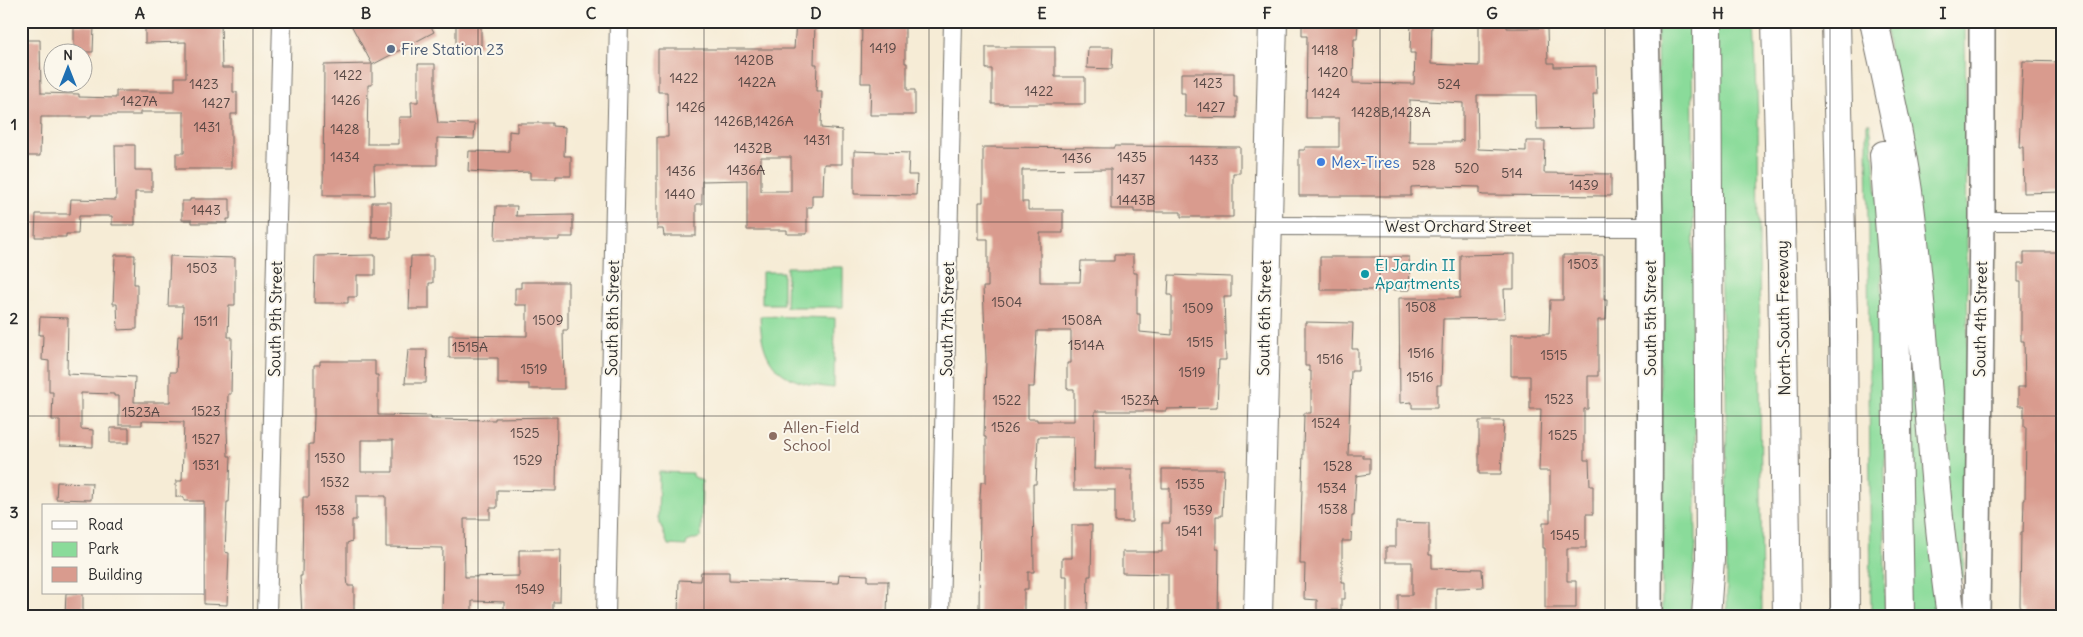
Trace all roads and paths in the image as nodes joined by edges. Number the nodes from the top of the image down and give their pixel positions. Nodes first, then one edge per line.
1 (282, 21) edge
2 (619, 21) edge
3 (953, 21) edge
4 (1273, 21) edge
5 (1646, 21) edge
6 (1707, 21) edge
7 (1776, 21) edge
8 (1836, 21) edge
9 (1870, 21) edge
10 (1874, 21) edge
11 (1982, 21) edge
12 (1982, 221) junction
13 (2062, 221) edge
14 (1266, 226) junction
15 (1650, 227) junction
16 (267, 616) edge
17 (606, 616) edge
18 (940, 616) edge
19 (1258, 616) edge
20 (1649, 616) edge
21 (1706, 616) edge
22 (1787, 616) edge
23 (1845, 616) edge
24 (1900, 616) edge
25 (1951, 616) edge
26 (1977, 616) edge

1 - 16 street, South 9th Street
2 - 17 street, South 8th Street
3 - 18 street, South 7th Street
4 - 14 main road, South 6th Street
5 - 15 street, South 5th Street
6 - 21 main road
7 - 22 main road, North-South Freeway
8 - 23 main road
9 - 24 main road
10 - 25 main road
11 - 12 street, South 4th Street
12 - 13 street
12 - 26 street, South 4th Street
14 - 15 street, West Orchard Street
14 - 19 main road, South 6th Street
15 - 20 street, South 5th Street

